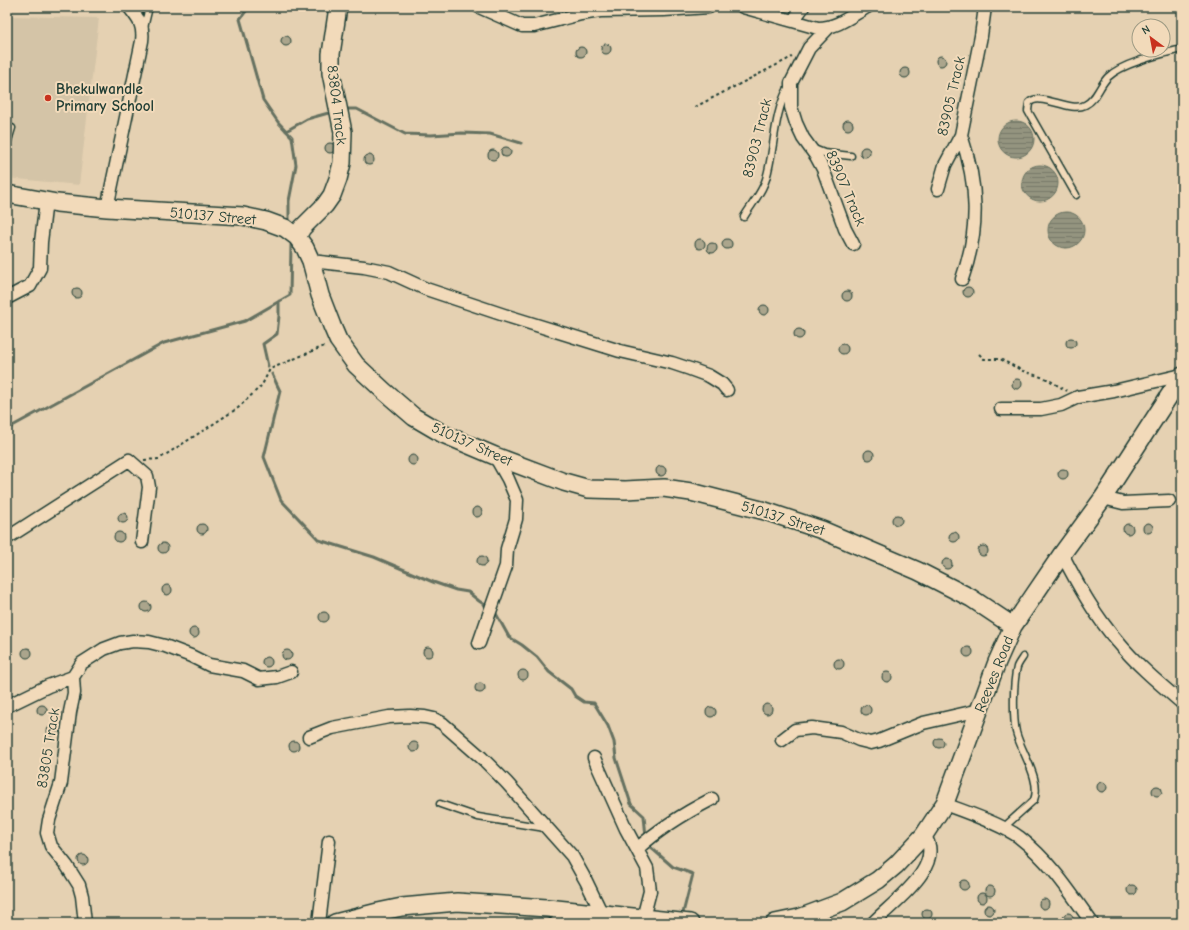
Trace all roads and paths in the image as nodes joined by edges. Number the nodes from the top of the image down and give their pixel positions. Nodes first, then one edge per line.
1 (129, 7) edge
2 (149, 7) edge
3 (338, 7) edge
4 (479, 7) edge
5 (709, 7) edge
6 (743, 7) edge
7 (803, 7) edge
8 (867, 7) edge
9 (984, 7) edge
10 (792, 21) junction
11 (828, 28) junction
12 (143, 30) junction
13 (809, 48) junction
14 (1182, 49) edge
15 (791, 83) junction
16 (695, 107) dead end
17 (12, 128) dead end
18 (961, 135) junction
19 (7, 144) edge
20 (808, 145) junction
21 (851, 156) dead end
22 (938, 189) dead end
23 (7, 194) edge
24 (1076, 195) dead end
25 (46, 201) junction
26 (107, 208) junction
27 (744, 217) dead end
28 (297, 237) junction
29 (853, 244) dead end
30 (311, 261) junction
31 (962, 279) dead end
32 (7, 298) edge
33 (338, 340) junction
34 (979, 354) dead end
35 (1182, 375) edge
36 (728, 390) dead end
37 (1078, 397) junction
38 (1002, 409) dead end
39 (495, 456) junction
40 (129, 460) junction
41 (1103, 498) junction
42 (1169, 501) dead end
43 (7, 538) edge
44 (142, 542) dead end
45 (1062, 554) junction
46 (1013, 626) junction
47 (479, 643) dead end
48 (1024, 657) dead end
49 (291, 672) dead end
50 (74, 682) junction
51 (1182, 703) edge
52 (7, 706) edge
53 (980, 710) junction
54 (309, 737) dead end
55 (782, 740) dead end
56 (594, 758) dead end
57 (712, 799) dead end
58 (440, 804) dead end
59 (944, 804) junction
60 (546, 828) junction
61 (1003, 828) junction
62 (924, 835) junction
63 (329, 841) dead end
64 (637, 849) junction
65 (566, 910) junction
66 (1083, 910) junction
67 (602, 914) junction
68 (633, 919) edge
69 (85, 923) edge
70 (318, 923) edge
71 (335, 923) edge
72 (551, 923) edge
73 (690, 923) edge
74 (775, 923) edge
75 (873, 923) edge
76 (1082, 923) edge
77 (1092, 923) edge

1 - 12 street
2 - 12 lane
3 - 28 street, 83804 Track
4 - 5 street
6 - 10 street
7 - 10 street
8 - 11 street
9 - 18 street, 83905 Track
10 - 11 street
11 - 13 street, 83903 Track
12 - 26 street
13 - 15 street, 83903 Track
13 - 16 path
14 - 24 lane
15 - 20 street, 83907 Track
15 - 27 lane, 83903 Track
17 - 19 lane
18 - 22 street, 83905 Track
18 - 31 street
20 - 21 lane, 83907 Track
20 - 29 street, 83907 Track
23 - 25 street, 510137 Street
25 - 26 street, 510137 Street
25 - 32 street
26 - 28 street, 510137 Street
28 - 30 street, 510137 Street
30 - 33 street, 510137 Street
30 - 36 street
33 - 39 street, 510137 Street
33 - 40 path
34 - 37 path
35 - 37 street
35 - 41 street, Reeves Road
37 - 38 street
39 - 46 street, 510137 Street
39 - 47 street
40 - 43 street
40 - 44 street
41 - 42 street
41 - 45 street, Reeves Road
45 - 46 street, Reeves Road
45 - 51 street
46 - 53 street, Reeves Road
48 - 61 lane
49 - 50 street
50 - 52 street
50 - 69 street, 83805 Track
53 - 55 street
53 - 59 street, Reeves Road
54 - 60 street
56 - 64 street
57 - 64 street
58 - 60 lane
59 - 61 street
59 - 62 street, Reeves Road
60 - 67 street
61 - 66 street
62 - 74 street, Reeves Road
62 - 75 street
63 - 70 street
64 - 68 street
65 - 67 street
65 - 71 street
65 - 72 lane
66 - 76 street
66 - 77 street
67 - 68 street
68 - 73 street

